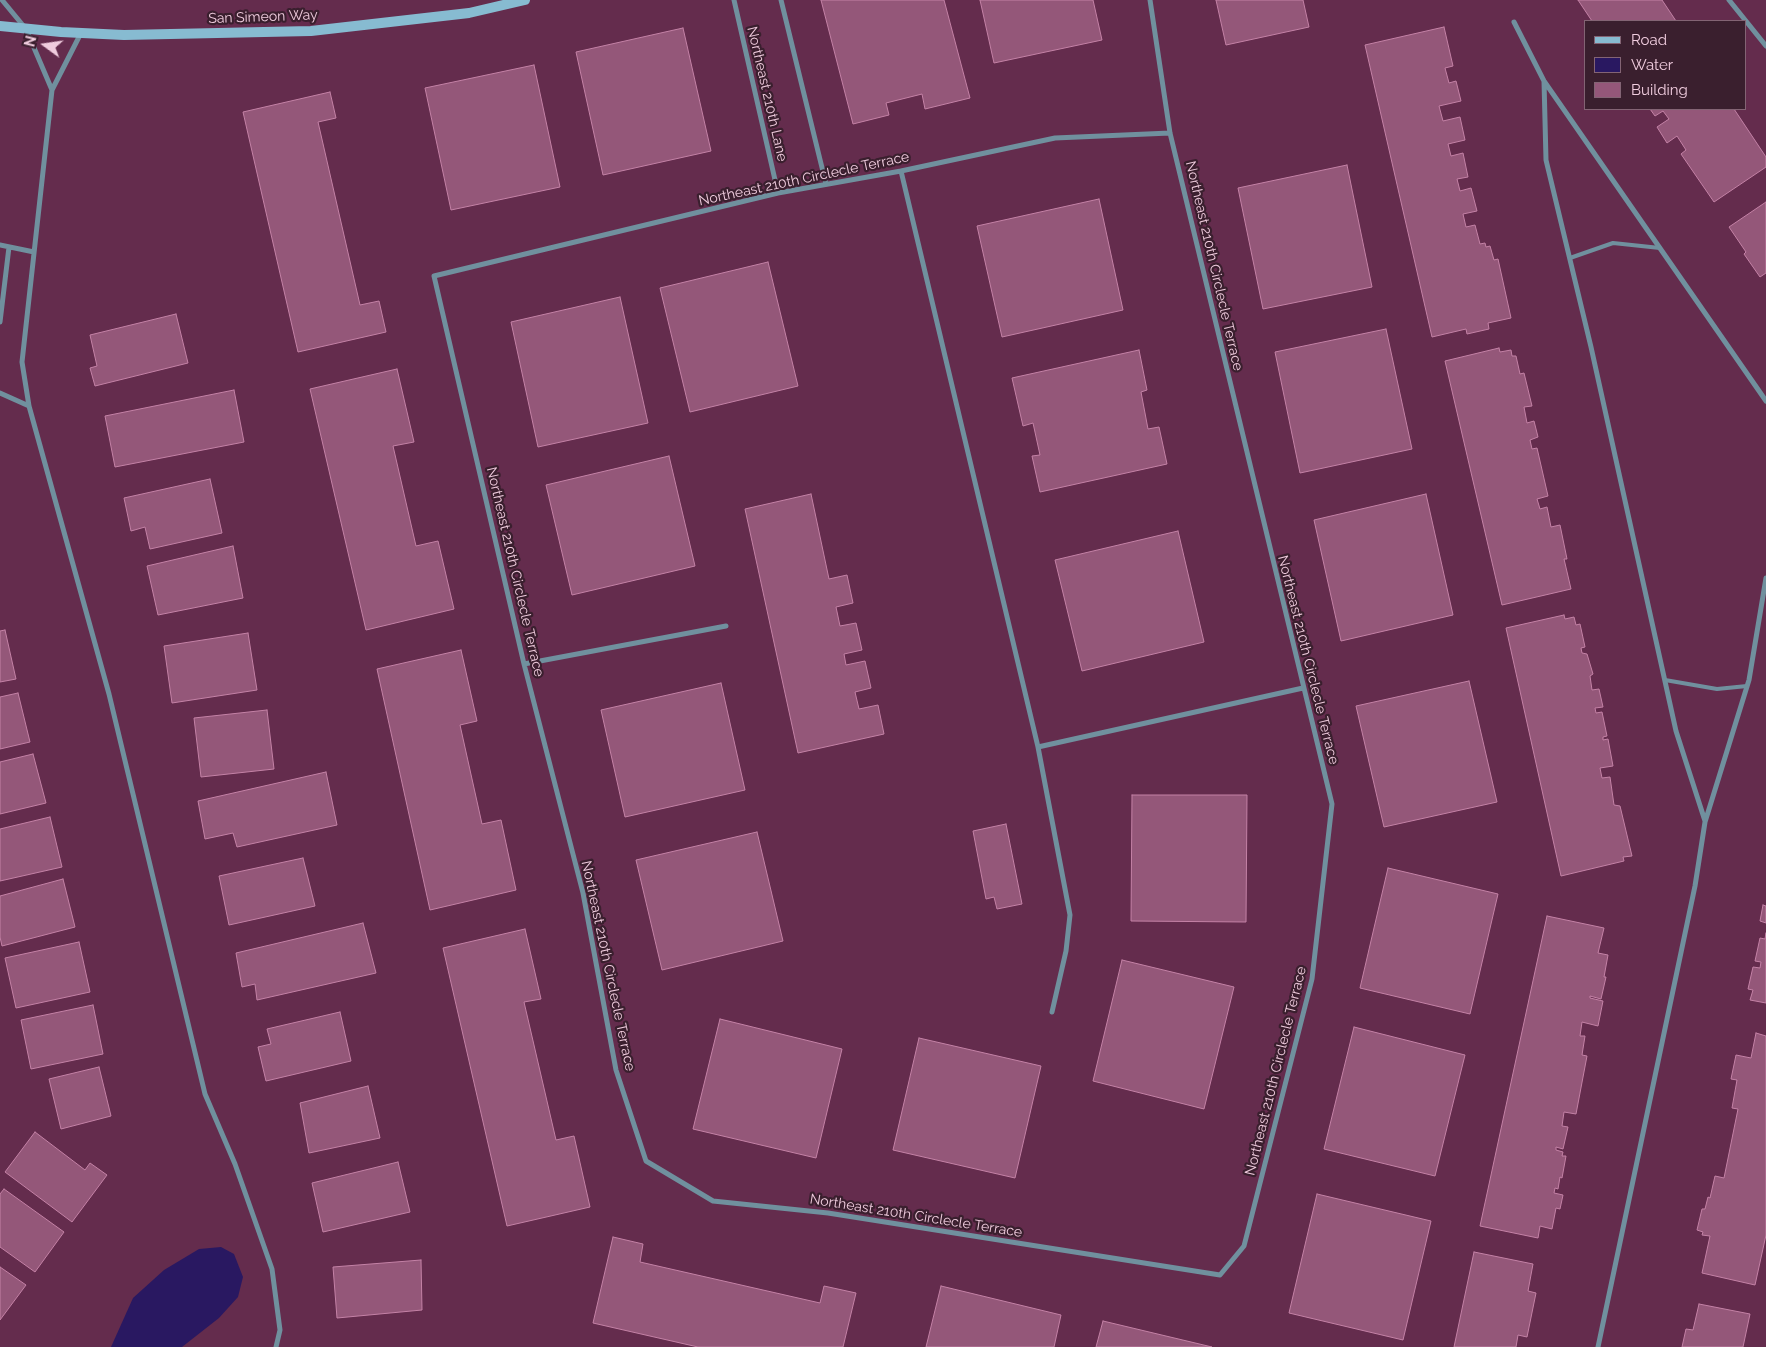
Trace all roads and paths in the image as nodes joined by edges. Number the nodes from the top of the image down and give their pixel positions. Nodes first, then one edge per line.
1 (2, 0) edge
2 (525, 0) edge
3 (734, 0) edge
4 (781, 0) edge
5 (1150, 0) edge
6 (1729, 0) edge
7 (1745, 20) edge
8 (1746, 21) edge
9 (1514, 22) dead end
10 (0, 26) edge
11 (26, 29) junction
12 (81, 33) junction
13 (1766, 46) edge
14 (1544, 81) junction
15 (52, 90) junction
16 (1170, 132) junction
17 (901, 171) junction
18 (826, 184) junction
19 (778, 193) junction
20 (0, 245) edge
21 (9, 247) junction
22 (1660, 248) junction
23 (34, 252) junction
24 (1570, 258) junction
25 (0, 322) edge
26 (0, 393) edge
27 (1766, 401) edge
28 (29, 406) junction
29 (1766, 578) edge
30 (726, 626) dead end
31 (524, 664) junction
32 (1665, 680) junction
33 (1747, 686) junction
34 (1303, 688) junction
35 (1038, 747) junction
36 (1705, 822) junction
37 (1052, 1012) dead end
38 (276, 1347) edge
39 (1598, 1347) edge

1 - 11 street
2 - 12 street, San Simeon Way
3 - 19 street, Northeast 210th Lane
4 - 18 street
5 - 16 street
6 - 7 street
8 - 13 street
9 - 14 street
10 - 11 street, San Simeon Way
11 - 12 street, San Simeon Way
11 - 15 street
12 - 15 street
14 - 22 street
14 - 24 street
15 - 23 street
16 - 17 street, Northeast 210th Circlecle Terrace
16 - 34 street, Northeast 210th Circlecle Terrace
17 - 18 street, Northeast 210th Circlecle Terrace
17 - 35 street
18 - 19 street, Northeast 210th Circlecle Terrace
19 - 31 street, Northeast 210th Circlecle Terrace
20 - 21 street
21 - 23 street
21 - 25 street
22 - 24 lane
22 - 27 street
23 - 28 street
24 - 32 street
26 - 28 street
28 - 38 street
29 - 33 street
30 - 31 street
31 - 34 street, Northeast 210th Circlecle Terrace
32 - 33 lane
32 - 36 street
33 - 36 street
34 - 35 street
35 - 37 street
36 - 39 street

